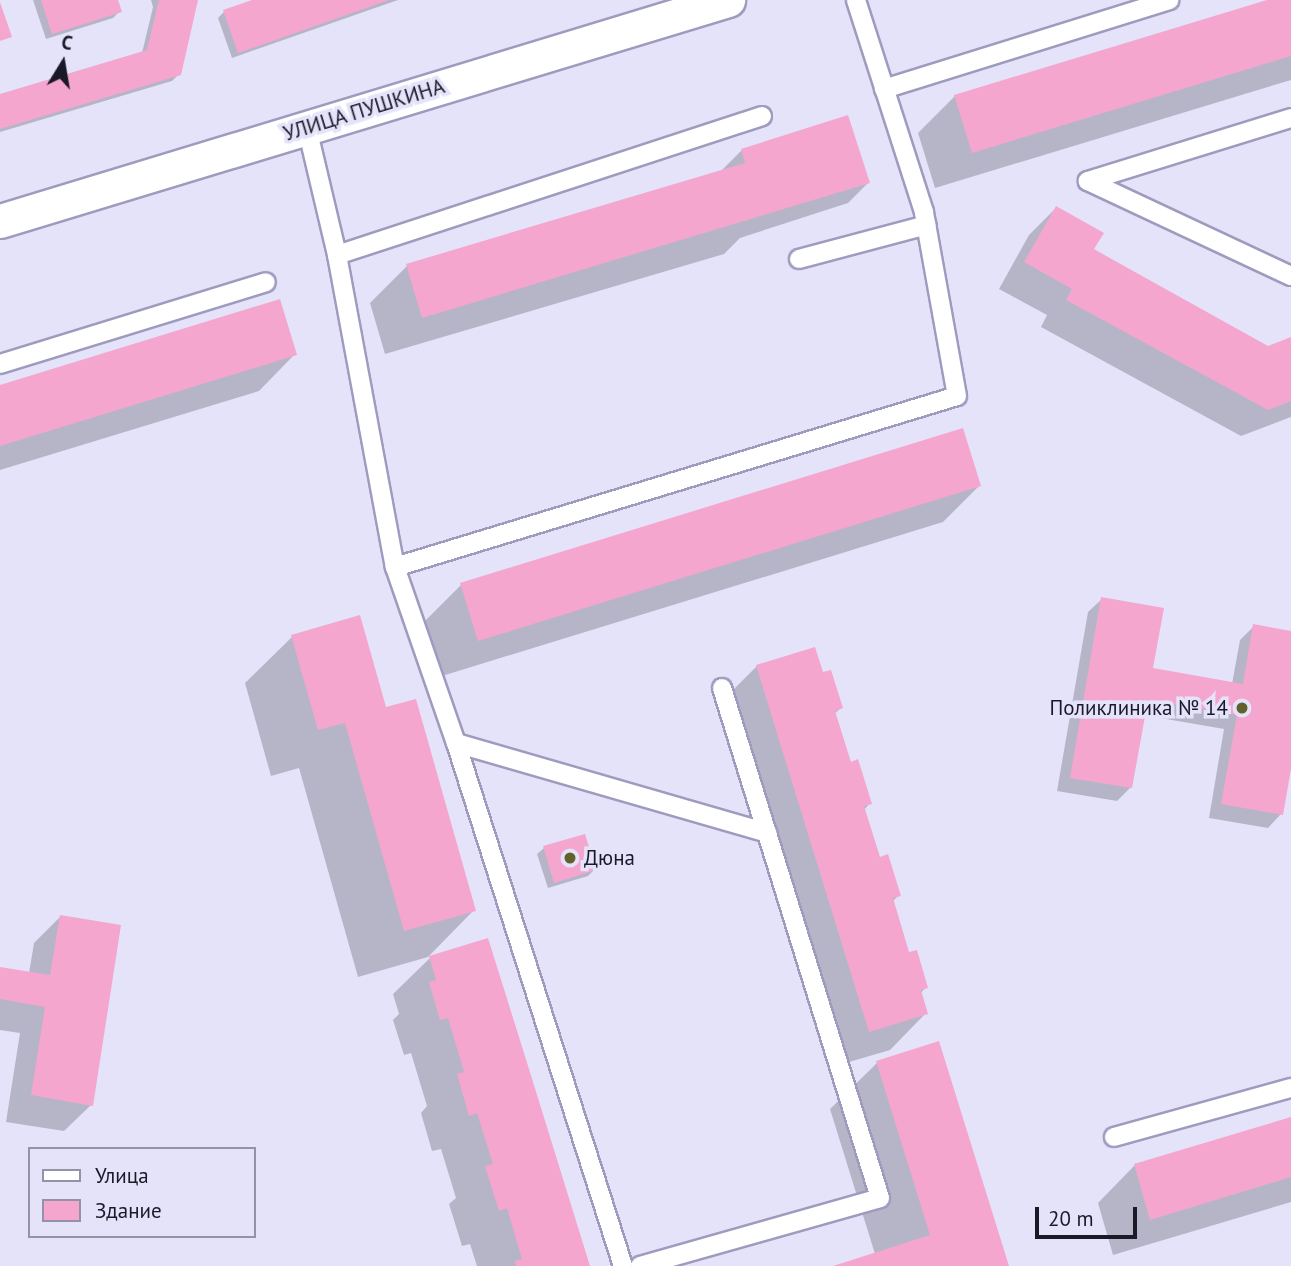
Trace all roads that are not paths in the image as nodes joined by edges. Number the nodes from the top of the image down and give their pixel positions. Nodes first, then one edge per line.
1 (728, 0) edge
2 (856, 0) edge
3 (1169, 0) edge
4 (884, 89) junction
5 (762, 116) dead end
6 (1291, 118) edge
7 (307, 128) junction
8 (0, 221) edge
9 (927, 225) junction
10 (337, 255) junction
11 (799, 259) dead end
12 (1291, 276) edge
13 (266, 282) dead end
14 (0, 364) edge
15 (395, 567) junction
16 (722, 688) dead end
17 (456, 743) junction
18 (767, 833) junction
19 (1291, 1088) edge
20 (1114, 1137) dead end
21 (623, 1266) edge
22 (640, 1266) edge

1 - 7 street, УЛИЦА ПУШКИНА
2 - 4 lane
3 - 4 lane
4 - 9 lane
5 - 10 lane
6 - 12 lane
7 - 8 street, УЛИЦА ПУШКИНА
7 - 10 lane
9 - 11 lane
9 - 15 lane
10 - 15 lane
13 - 14 lane
15 - 17 lane
16 - 18 lane
17 - 18 lane
17 - 21 lane
18 - 22 lane
19 - 20 lane

